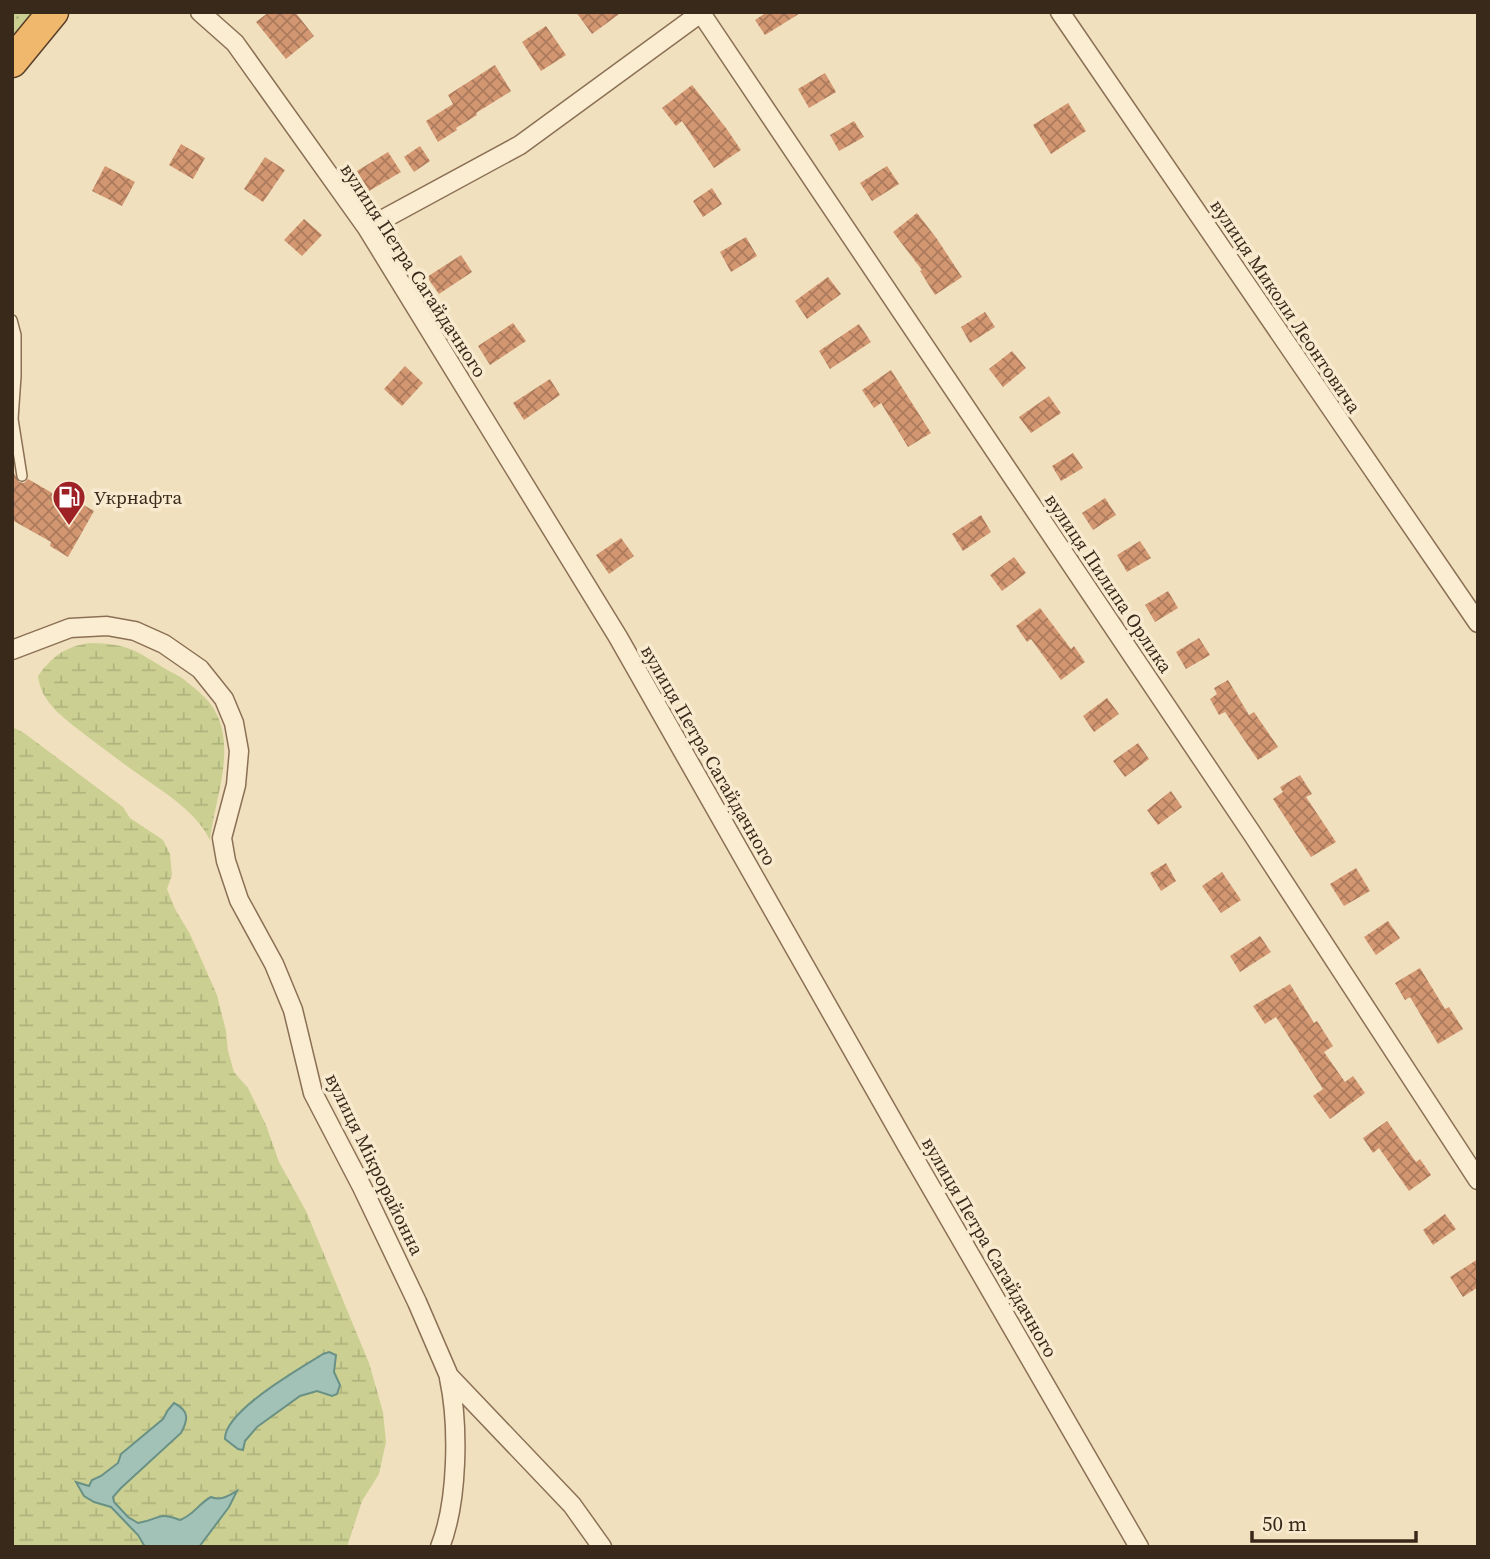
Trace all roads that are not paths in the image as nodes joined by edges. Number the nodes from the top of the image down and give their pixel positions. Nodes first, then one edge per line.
1 (53, 12) edge
2 (200, 12) edge
3 (1060, 12) edge
4 (701, 13) edge
5 (12, 62) edge
6 (367, 228) junction
7 (12, 320) edge
8 (22, 476) dead end
9 (1478, 623) edge
10 (12, 650) edge
11 (1478, 1180) edge
12 (449, 1376) junction
13 (440, 1547) edge
14 (602, 1547) edge
15 (1139, 1547) edge

1 - 5 highway
2 - 6 street, вулиця Петра Сагайдачного
3 - 9 street, вулиця Миколи Леонтовича
4 - 6 street
4 - 11 street, вулиця Пилипа Орлика
6 - 15 street, вулиця Петра Сагайдачного
7 - 8 lane
10 - 12 street, вулиця Мікрорайонна
12 - 13 street
12 - 14 street, вулиця Мікрорайонна

